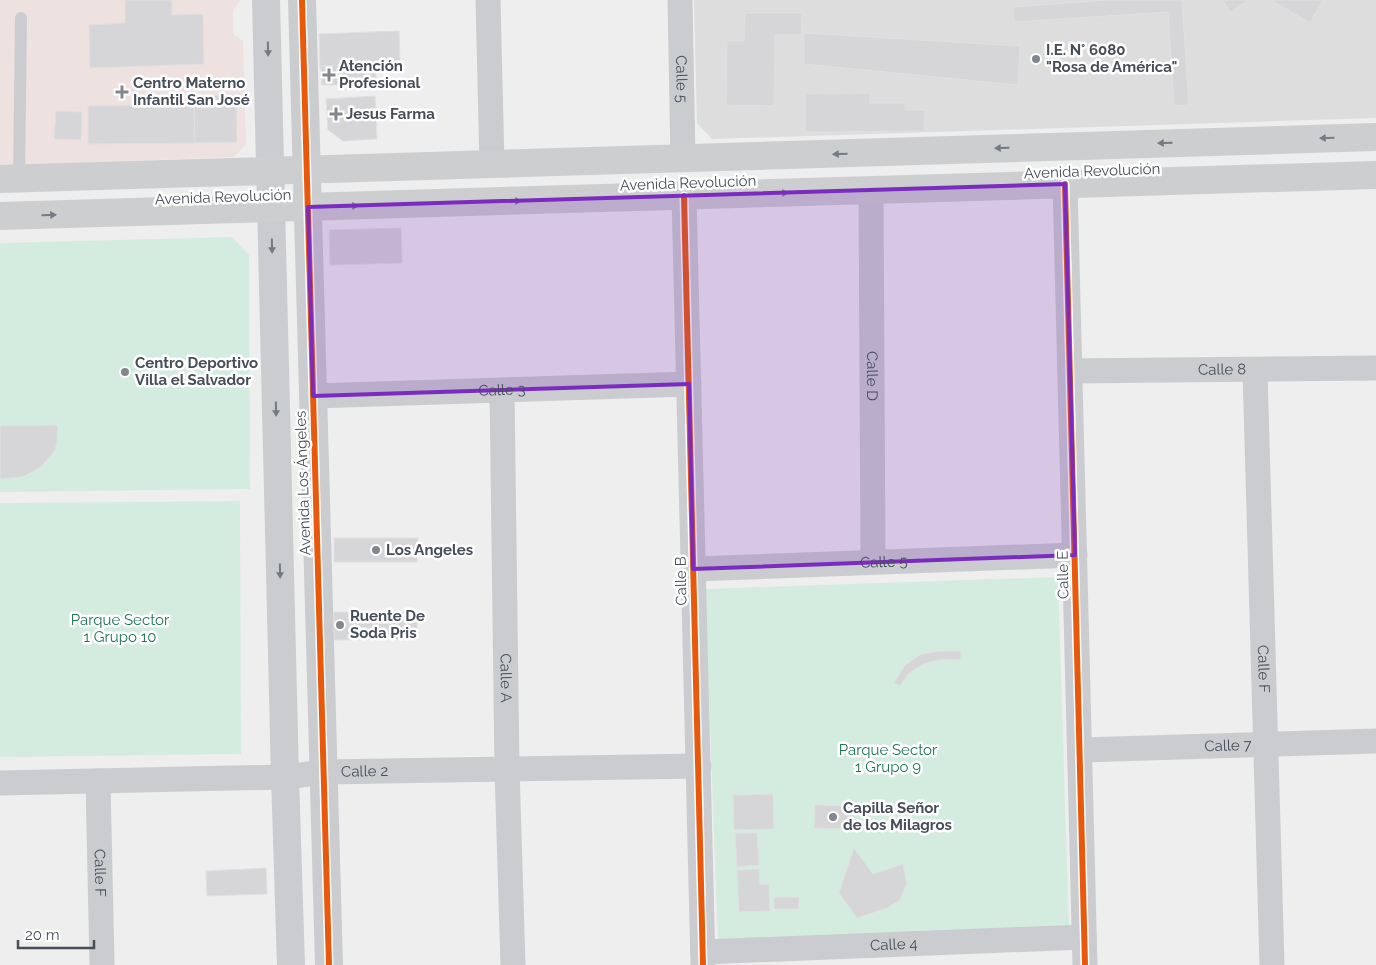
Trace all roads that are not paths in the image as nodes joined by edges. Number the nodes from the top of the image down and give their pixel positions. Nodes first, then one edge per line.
1 (266, 0) edge
2 (302, 0) edge
3 (488, 0) edge
4 (680, 0) edge
5 (21, 18) dead end
6 (1376, 137) edge
7 (683, 158) junction
8 (492, 164) junction
9 (307, 170) junction
10 (271, 171) junction
11 (1376, 175) edge
12 (10, 179) edge
13 (1065, 184) junction
14 (871, 190) junction
15 (684, 196) junction
16 (308, 207) junction
17 (271, 208) junction
18 (0, 216) edge
19 (1376, 368) edge
20 (1255, 370) junction
21 (1070, 371) junction
22 (689, 384) junction
23 (502, 390) junction
24 (313, 396) junction
25 (1074, 555) junction
26 (873, 562) junction
27 (693, 569) junction
28 (1376, 741) edge
29 (1266, 745) junction
30 (1080, 750) junction
31 (699, 766) junction
32 (507, 769) junction
33 (324, 772) junction
34 (285, 777) junction
35 (98, 781) junction
36 (0, 783) edge
37 (1084, 937) junction
38 (889, 955) edge
39 (703, 959) edge
40 (102, 965) edge
41 (291, 965) edge
42 (329, 965) edge
43 (513, 965) edge
44 (1085, 965) edge
45 (1272, 965) edge

1 -> 10 street, Avenida Los Ángeles
2 - 9 street, Avenida Los Ángeles
3 - 8 street
4 - 7 street, Calle 5
5 - 12 lane
6 -> 7 main road, Avenida Revolución
7 - 8 main road, Avenida Revolución
8 - 9 main road, Avenida Revolución
9 - 10 main road, Avenida Revolución
9 - 16 street, Avenida Los Ángeles
10 - 12 main road, Avenida Revolución
10 - 17 street, Avenida Los Ángeles
11 - 13 main road, Avenida Revolución
13 - 14 main road, Avenida Revolución
13 - 21 street, Calle E
15 -> 14 main road, Avenida Revolución
14 - 26 street, Calle D
16 -> 15 main road, Avenida Revolución
15 - 22 street, Calle B
16 - 17 main road, Avenida Revolución
16 - 24 street, Avenida Los Ángeles
18 -> 17 main road, Avenida Revolución
17 -> 34 street, Avenida Los Ángeles
19 - 20 street, Calle 8
20 - 21 street, Calle 8
20 - 29 street, Calle F
21 - 25 street, Calle E
22 - 23 street, Calle 3
22 - 27 street, Calle B
23 - 24 street, Calle 3
23 - 32 street, Calle A
24 - 33 street, Avenida Los Ángeles
25 - 26 street, Calle 5
25 - 30 street, Calle E
26 - 27 street, Calle 5
27 - 31 street, Calle B
28 - 29 street, Calle 7
29 - 30 street, Calle 7
29 - 45 street, Calle F
30 - 37 street, Calle E
31 - 32 street, Calle 2
31 - 39 street, Calle B
32 - 33 street, Calle 2
32 - 43 street, Calle A
33 - 34 street, Calle 2
33 - 42 street, Avenida Los Ángeles
34 - 35 street, Calle 2
34 - 41 street, Avenida Los Ángeles
35 - 36 street, Calle 2
35 - 40 street, Calle F
37 - 38 street, Calle 4
37 - 44 street, Calle E
38 - 39 street, Calle 4

